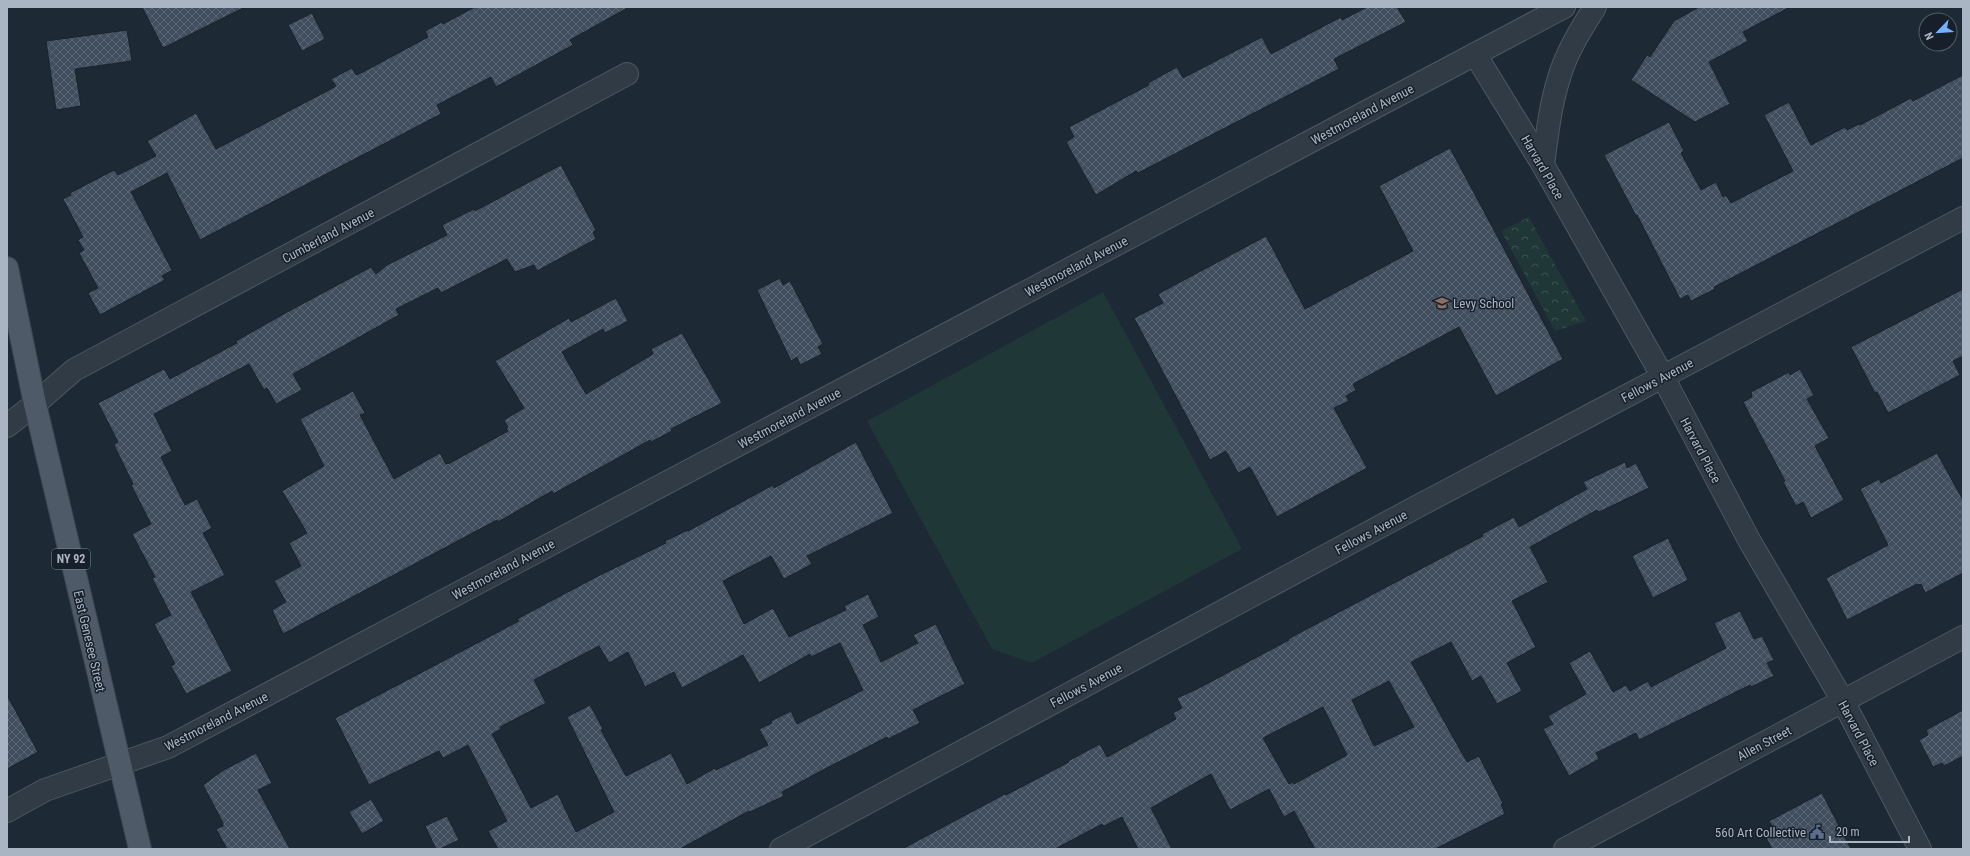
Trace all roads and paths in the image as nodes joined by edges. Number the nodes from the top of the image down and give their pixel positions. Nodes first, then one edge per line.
1 (1564, 7) edge
2 (1596, 7) edge
3 (1475, 54) junction
4 (626, 74) dead end
5 (1543, 165) junction
6 (1963, 218) edge
7 (7, 268) edge
8 (1663, 377) junction
9 (35, 404) junction
10 (7, 426) edge
11 (1963, 637) edge
12 (1843, 701) junction
13 (120, 764) junction
14 (7, 811) edge
15 (140, 849) edge
16 (781, 849) edge
17 (1565, 849) edge
18 (1920, 849) edge

1 - 3 street, Westmoreland Avenue
2 - 5 street
3 - 5 street, Harvard Place
3 - 13 street, Westmoreland Avenue
4 - 9 street, Cumberland Avenue
5 - 8 street, Harvard Place
6 - 8 street, Fellows Avenue
7 - 9 main road, East Genesee Street / NY 92
8 - 12 street, Harvard Place
8 - 16 street, Fellows Avenue
9 - 10 street, Cumberland Avenue
9 - 13 main road, East Genesee Street / NY 92
11 - 12 street, Allen Street
12 - 17 street, Allen Street
12 - 18 street, Harvard Place
13 - 14 street, Westmoreland Avenue
13 - 15 main road, East Genesee Street / NY 92

